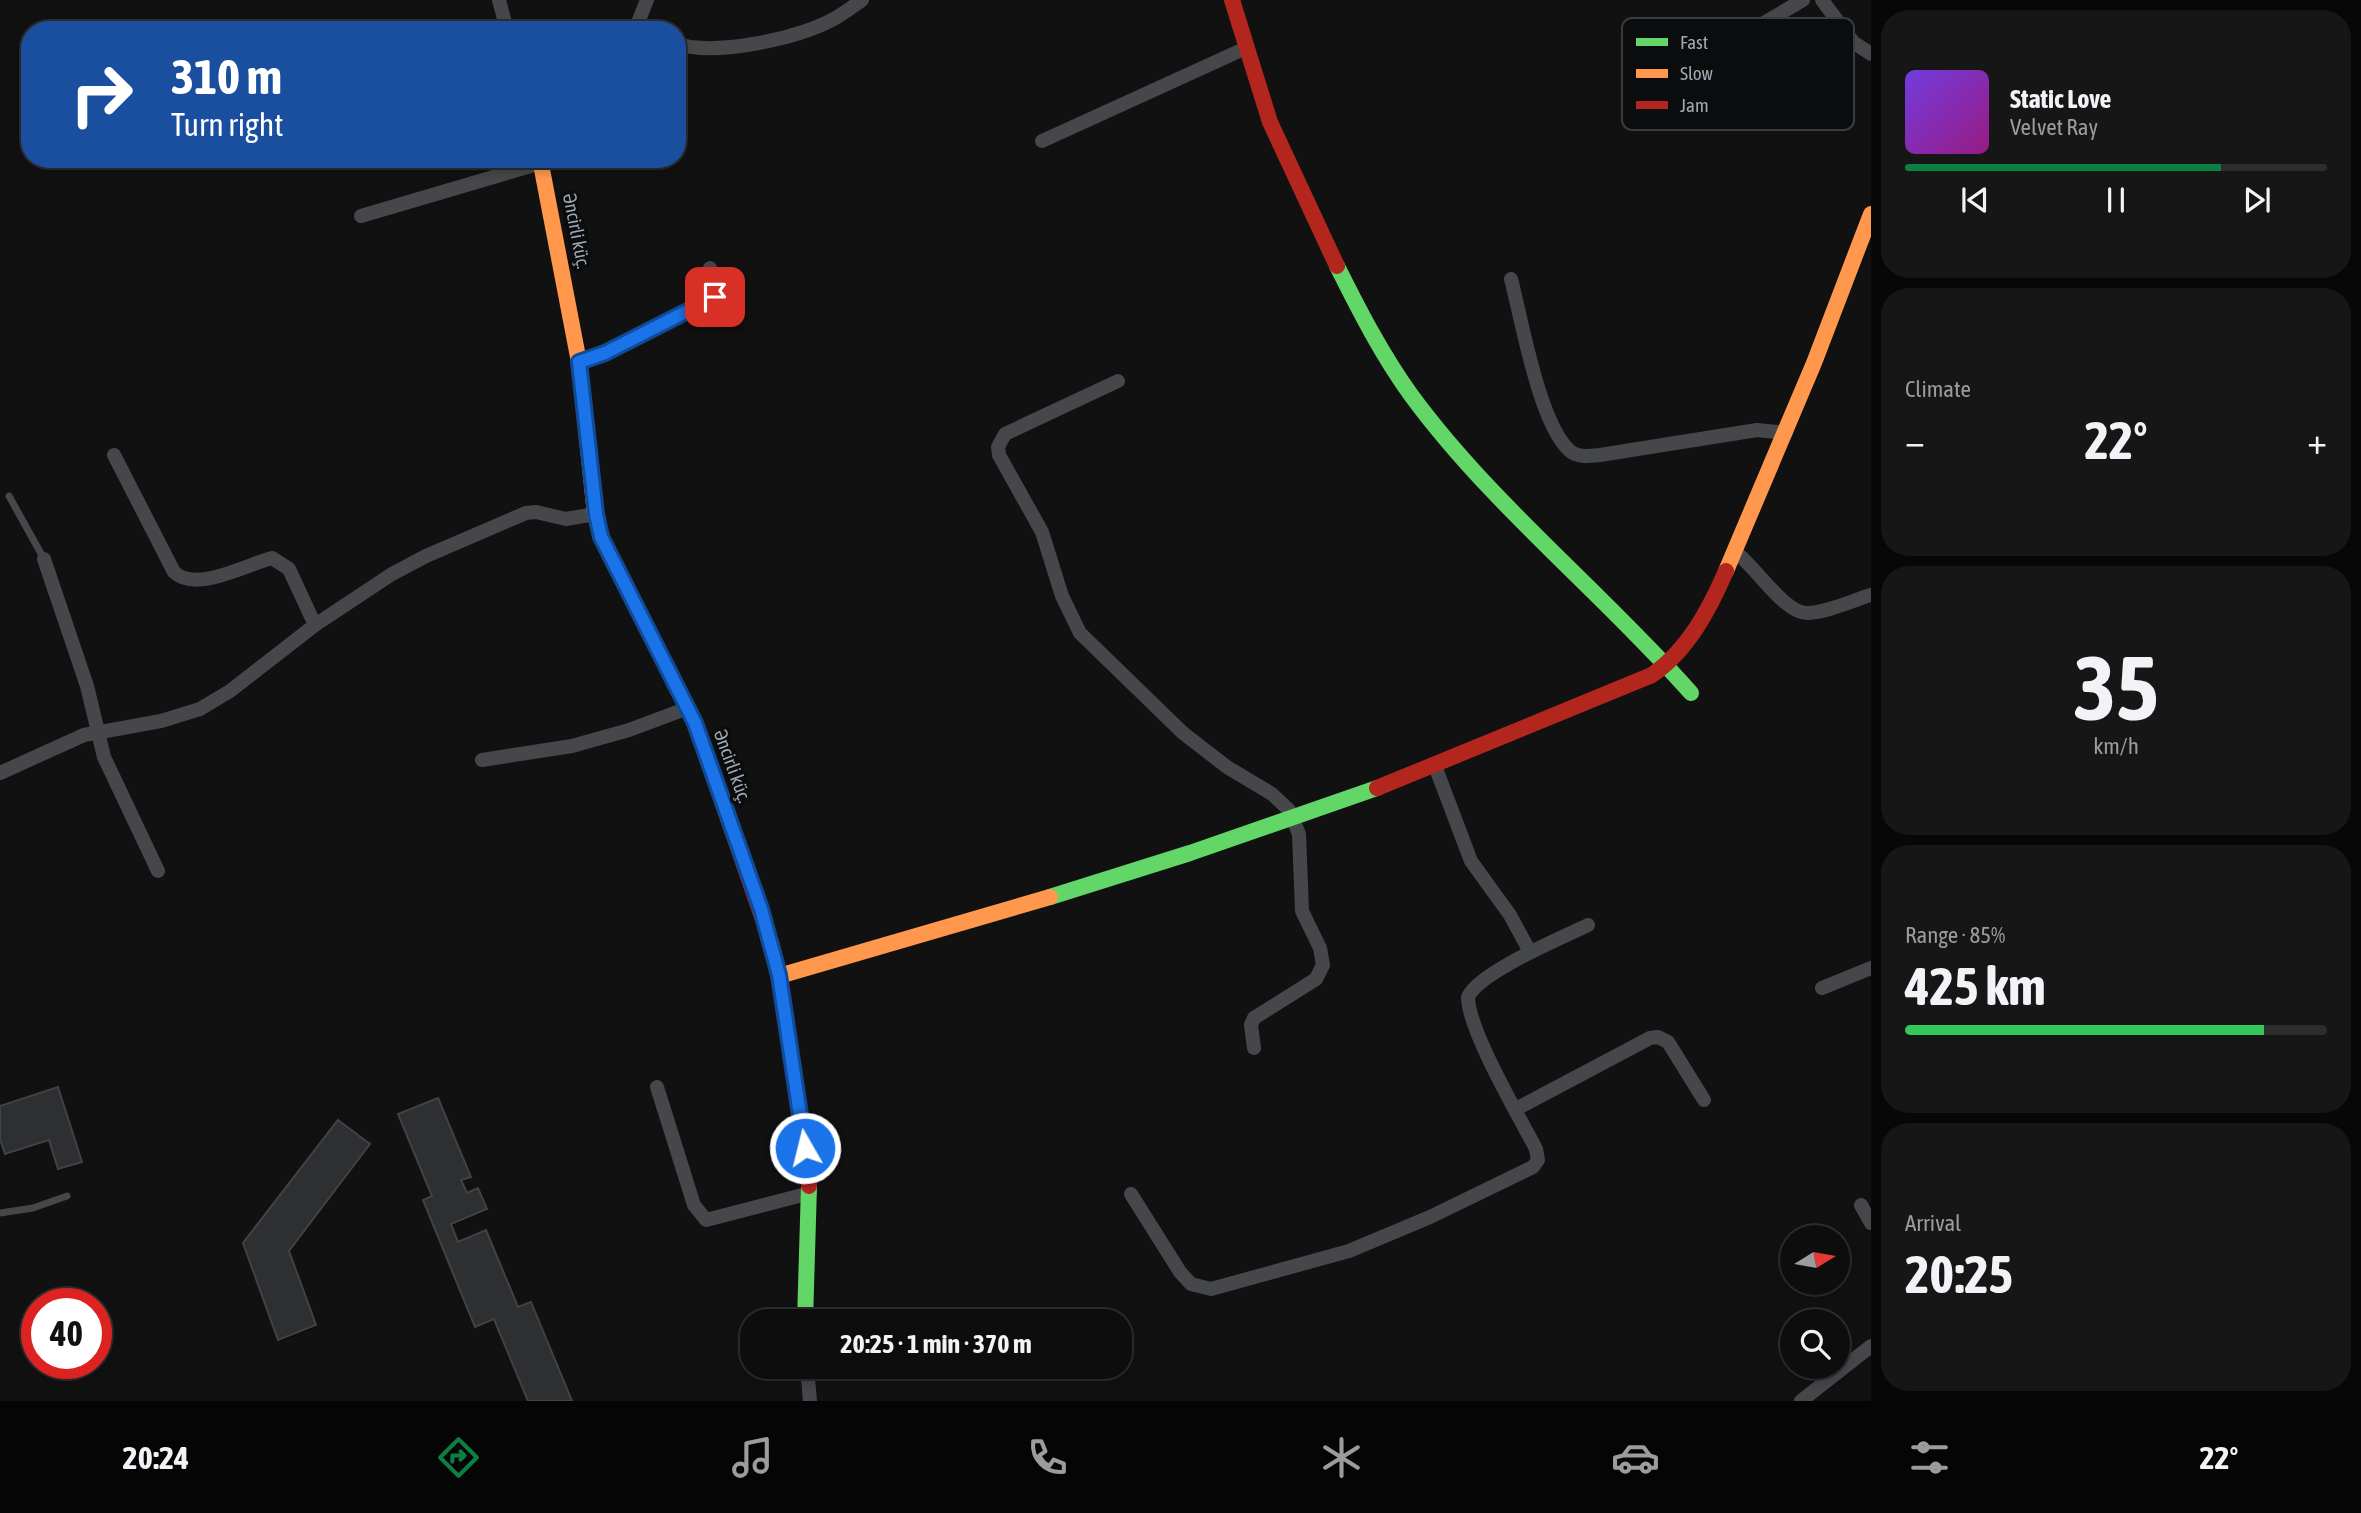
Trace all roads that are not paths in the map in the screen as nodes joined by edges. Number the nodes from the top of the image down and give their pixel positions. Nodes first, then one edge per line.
1 (499, 0) edge
2 (647, 0) edge
3 (862, 0) edge
4 (1232, 0) edge
5 (1803, 0) edge
6 (1822, 0) edge
7 (1772, 18) edge
8 (1835, 18) edge
9 (505, 21) edge
10 (639, 21) edge
11 (1854, 43) edge
12 (686, 45) edge
13 (1246, 48) junction
14 (1871, 54) edge
15 (1042, 141) dead end
16 (518, 168) edge
17 (542, 168) edge
18 (1871, 214) edge
19 (361, 216) dead end
20 (710, 268) dead end
21 (1511, 279) dead end
22 (579, 362) junction
23 (1118, 381) dead end
24 (1786, 433) junction
25 (114, 455) dead end
26 (9, 496) dead end
27 (596, 514) junction
28 (1734, 551) junction
29 (44, 559) joint
30 (1871, 596) edge
31 (315, 625) junction
32 (1667, 665) junction
33 (1691, 692) dead end
34 (688, 708) junction
35 (96, 732) junction
36 (482, 760) dead end
37 (1435, 766) junction
38 (0, 773) edge
39 (1294, 819) junction
40 (158, 871) dead end
41 (1588, 925) dead end
42 (1531, 952) junction
43 (1871, 968) edge
44 (779, 975) junction
45 (1822, 988) dead end
46 (1254, 1048) dead end
47 (657, 1087) dead end
48 (1704, 1100) dead end
49 (1516, 1109) junction
50 (810, 1193) junction
51 (1131, 1194) dead end
52 (66, 1196) dead end
53 (1861, 1205) dead end
54 (0, 1213) edge
55 (1871, 1223) edge
56 (805, 1309) edge
57 (1871, 1346) edge
58 (808, 1379) edge
59 (810, 1401) edge
60 (1801, 1401) edge

1 - 9 street
2 - 10 street
3 - 12 street
4 - 13 street
5 - 7 street
6 - 8 street
11 - 14 street
13 - 15 street
13 - 32 street
16 - 19 street
17 - 22 street, Əncirli küç.
18 - 24 street
20 - 22 street
21 - 24 street
22 - 27 street, Əncirli küç.
23 - 39 street
24 - 28 street
25 - 31 street
26 - 29 lane
27 - 31 street
27 - 34 street, Əncirli küç.
28 - 30 street
28 - 32 street
29 - 35 street
31 - 35 street
32 - 33 street
32 - 37 street
34 - 36 street
34 - 44 street, Əncirli küç.
35 - 38 street
35 - 40 street
37 - 39 street
37 - 42 street
39 - 44 street
39 - 46 street
41 - 42 street
42 - 49 street
43 - 45 street
44 - 50 street, Əncirli küç.
47 - 50 street
48 - 49 street
49 - 51 street
50 - 56 street, Əncirli küç.
52 - 54 lane
53 - 55 street
57 - 60 street
58 - 59 street

